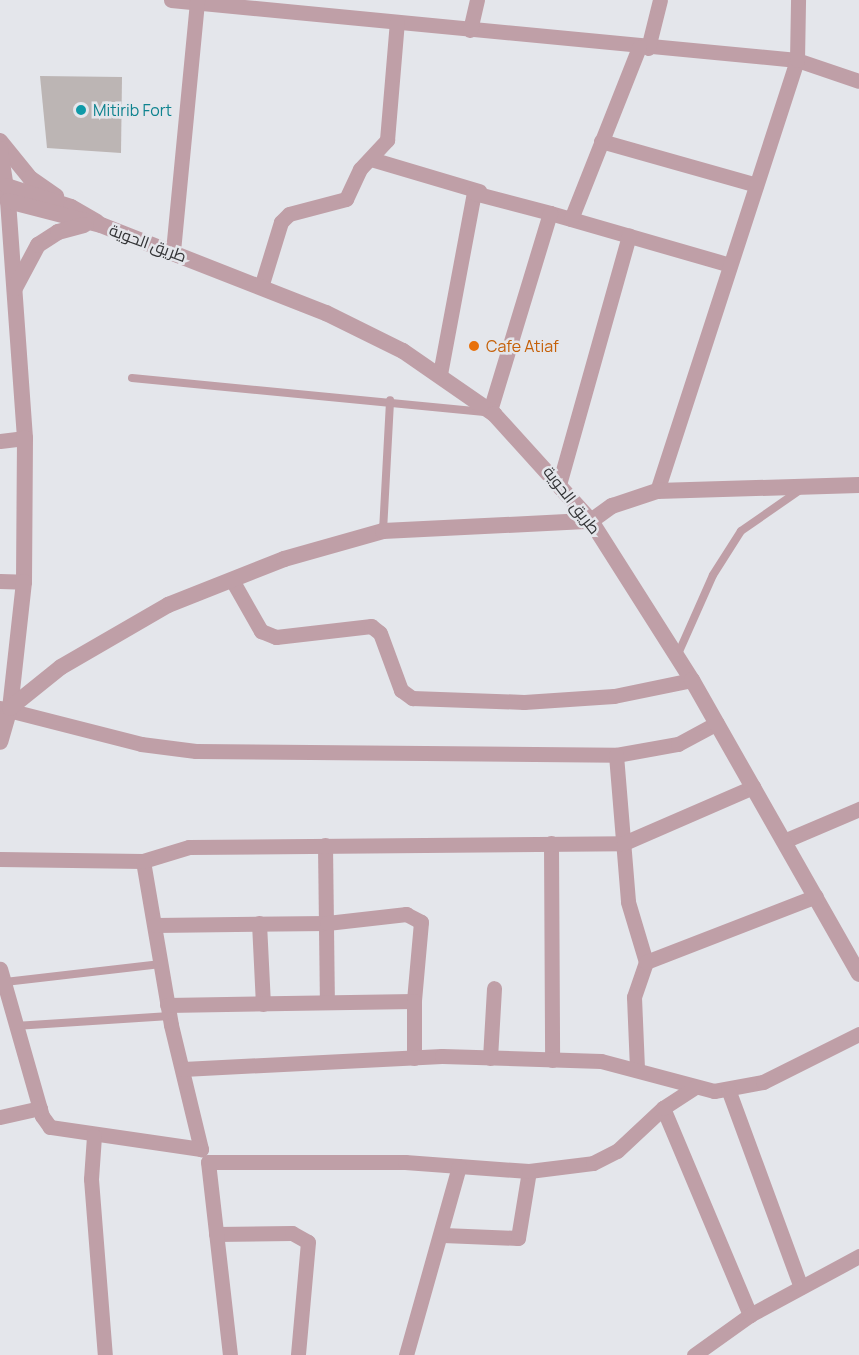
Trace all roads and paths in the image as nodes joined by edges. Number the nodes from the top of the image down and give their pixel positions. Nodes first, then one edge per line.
1 (171, 0) edge
2 (477, 0) edge
3 (660, 0) edge
4 (798, 0) edge
5 (197, 1) edge
6 (245, 4) edge
7 (397, 22) junction
8 (470, 30) junction
9 (643, 47) junction
10 (797, 60) junction
11 (859, 81) edge
12 (0, 140) edge
13 (602, 141) junction
14 (0, 148) edge
15 (371, 159) junction
16 (756, 185) junction
17 (479, 191) junction
18 (5, 196) edge
19 (71, 207) junction
20 (550, 213) junction
21 (571, 219) junction
22 (94, 224) junction
23 (629, 236) junction
24 (173, 251) junction
25 (730, 265) junction
26 (261, 287) junction
27 (14, 289) junction
28 (440, 374) junction
29 (132, 378) dead end
30 (390, 400) junction
31 (492, 412) junction
32 (25, 438) junction
33 (0, 441) edge
34 (560, 482) junction
35 (859, 485) edge
36 (806, 486) junction
37 (657, 491) junction
38 (591, 521) junction
39 (383, 531) junction
40 (232, 580) junction
41 (0, 581) edge
42 (24, 582) junction
43 (677, 656) junction
44 (692, 680) junction
45 (5, 708) edge
46 (717, 723) junction
47 (0, 742) edge
48 (616, 755) junction
49 (753, 787) junction
50 (859, 809) edge
51 (784, 841) junction
52 (551, 843) junction
53 (624, 843) junction
54 (325, 845) junction
55 (0, 859) edge
56 (143, 861) junction
57 (816, 896) junction
58 (327, 922) junction
59 (259, 924) junction
60 (155, 925) junction
61 (646, 962) junction
62 (162, 964) junction
63 (859, 974) edge
64 (2, 976) edge
65 (494, 988) dead end
66 (414, 1000) junction
67 (327, 1001) junction
68 (263, 1004) junction
69 (168, 1011) junction
70 (15, 1026) junction
71 (859, 1034) edge
72 (414, 1058) junction
73 (490, 1058) junction
74 (552, 1059) junction
75 (183, 1069) junction
76 (637, 1070) junction
77 (694, 1087) junction
78 (728, 1089) junction
79 (40, 1108) junction
80 (663, 1108) junction
81 (0, 1117) edge
82 (94, 1136) junction
83 (205, 1156) junction
84 (459, 1166) junction
85 (529, 1171) junction
86 (216, 1234) junction
87 (443, 1235) junction
88 (859, 1256) edge
89 (801, 1287) junction
90 (750, 1315) junction
91 (105, 1355) edge
92 (230, 1355) edge
93 (298, 1355) edge
94 (406, 1355) edge
95 (694, 1355) edge

1 - 5 street
2 - 8 street
3 - 9 street
4 - 10 street
5 - 6 street
5 - 24 street
6 - 7 street
7 - 8 street
7 - 15 street
8 - 9 street
9 - 10 street
9 - 13 street
10 - 11 street
10 - 16 street
12 - 19 street
13 - 16 street
13 - 21 street
14 - 18 street
15 - 17 street
15 - 26 street
16 - 25 street
17 - 20 street
17 - 28 street
18 - 19 street, طريق الحوية
18 - 22 street, طريق الحوية
18 - 27 street
19 - 22 street, طريق الحوية
20 - 21 street
20 - 31 street
21 - 23 street
22 - 24 street, طريق الحوية
22 - 27 street
23 - 25 street
23 - 34 street
24 - 26 street, طريق الحوية
25 - 37 street
26 - 28 street, طريق الحوية
27 - 32 street
28 - 31 street, طريق الحوية
29 - 30 lane
30 - 31 lane
30 - 39 lane
31 - 34 street, طريق الحوية
32 - 33 street
32 - 42 street
34 - 38 street, طريق الحوية
35 - 36 street
36 - 37 street
36 - 43 lane
37 - 38 street
38 - 39 street
38 - 43 street, طريق الحوية
39 - 40 street
40 - 44 street
40 - 45 street
41 - 42 street
42 - 45 street
43 - 44 street, طريق الحوية
44 - 46 street, طريق الحوية
45 - 47 street
45 - 48 street
46 - 48 street
46 - 49 street, طريق الحوية
48 - 53 street
49 - 51 street, طريق الحوية
49 - 53 street
50 - 51 street
51 - 57 street, طريق الحوية
52 - 53 street
52 - 54 street
52 - 74 street
53 - 61 street
54 - 56 street
54 - 58 street
55 - 56 street
56 - 60 street
57 - 61 street
57 - 63 street, طريق الحوية
58 - 59 street
58 - 66 street
58 - 67 street
59 - 60 street
59 - 68 street
60 - 62 street
61 - 76 street
62 - 64 lane
62 - 69 street
64 - 70 street
65 - 73 street
66 - 67 street
66 - 72 street
67 - 68 street
68 - 69 street
69 - 70 lane
69 - 75 street
70 - 79 street
71 - 78 street
72 - 73 street
72 - 75 street
73 - 74 street
74 - 76 street
75 - 83 street
76 - 77 street
77 - 78 street
77 - 80 street
78 - 89 street
79 - 81 street
79 - 82 street
80 - 85 street
80 - 90 street
82 - 83 street
82 - 91 street
83 - 84 street
83 - 86 street
84 - 85 street
84 - 87 street
85 - 87 street
86 - 92 street
86 - 93 street
87 - 94 street
88 - 89 street
89 - 90 street
90 - 95 street

